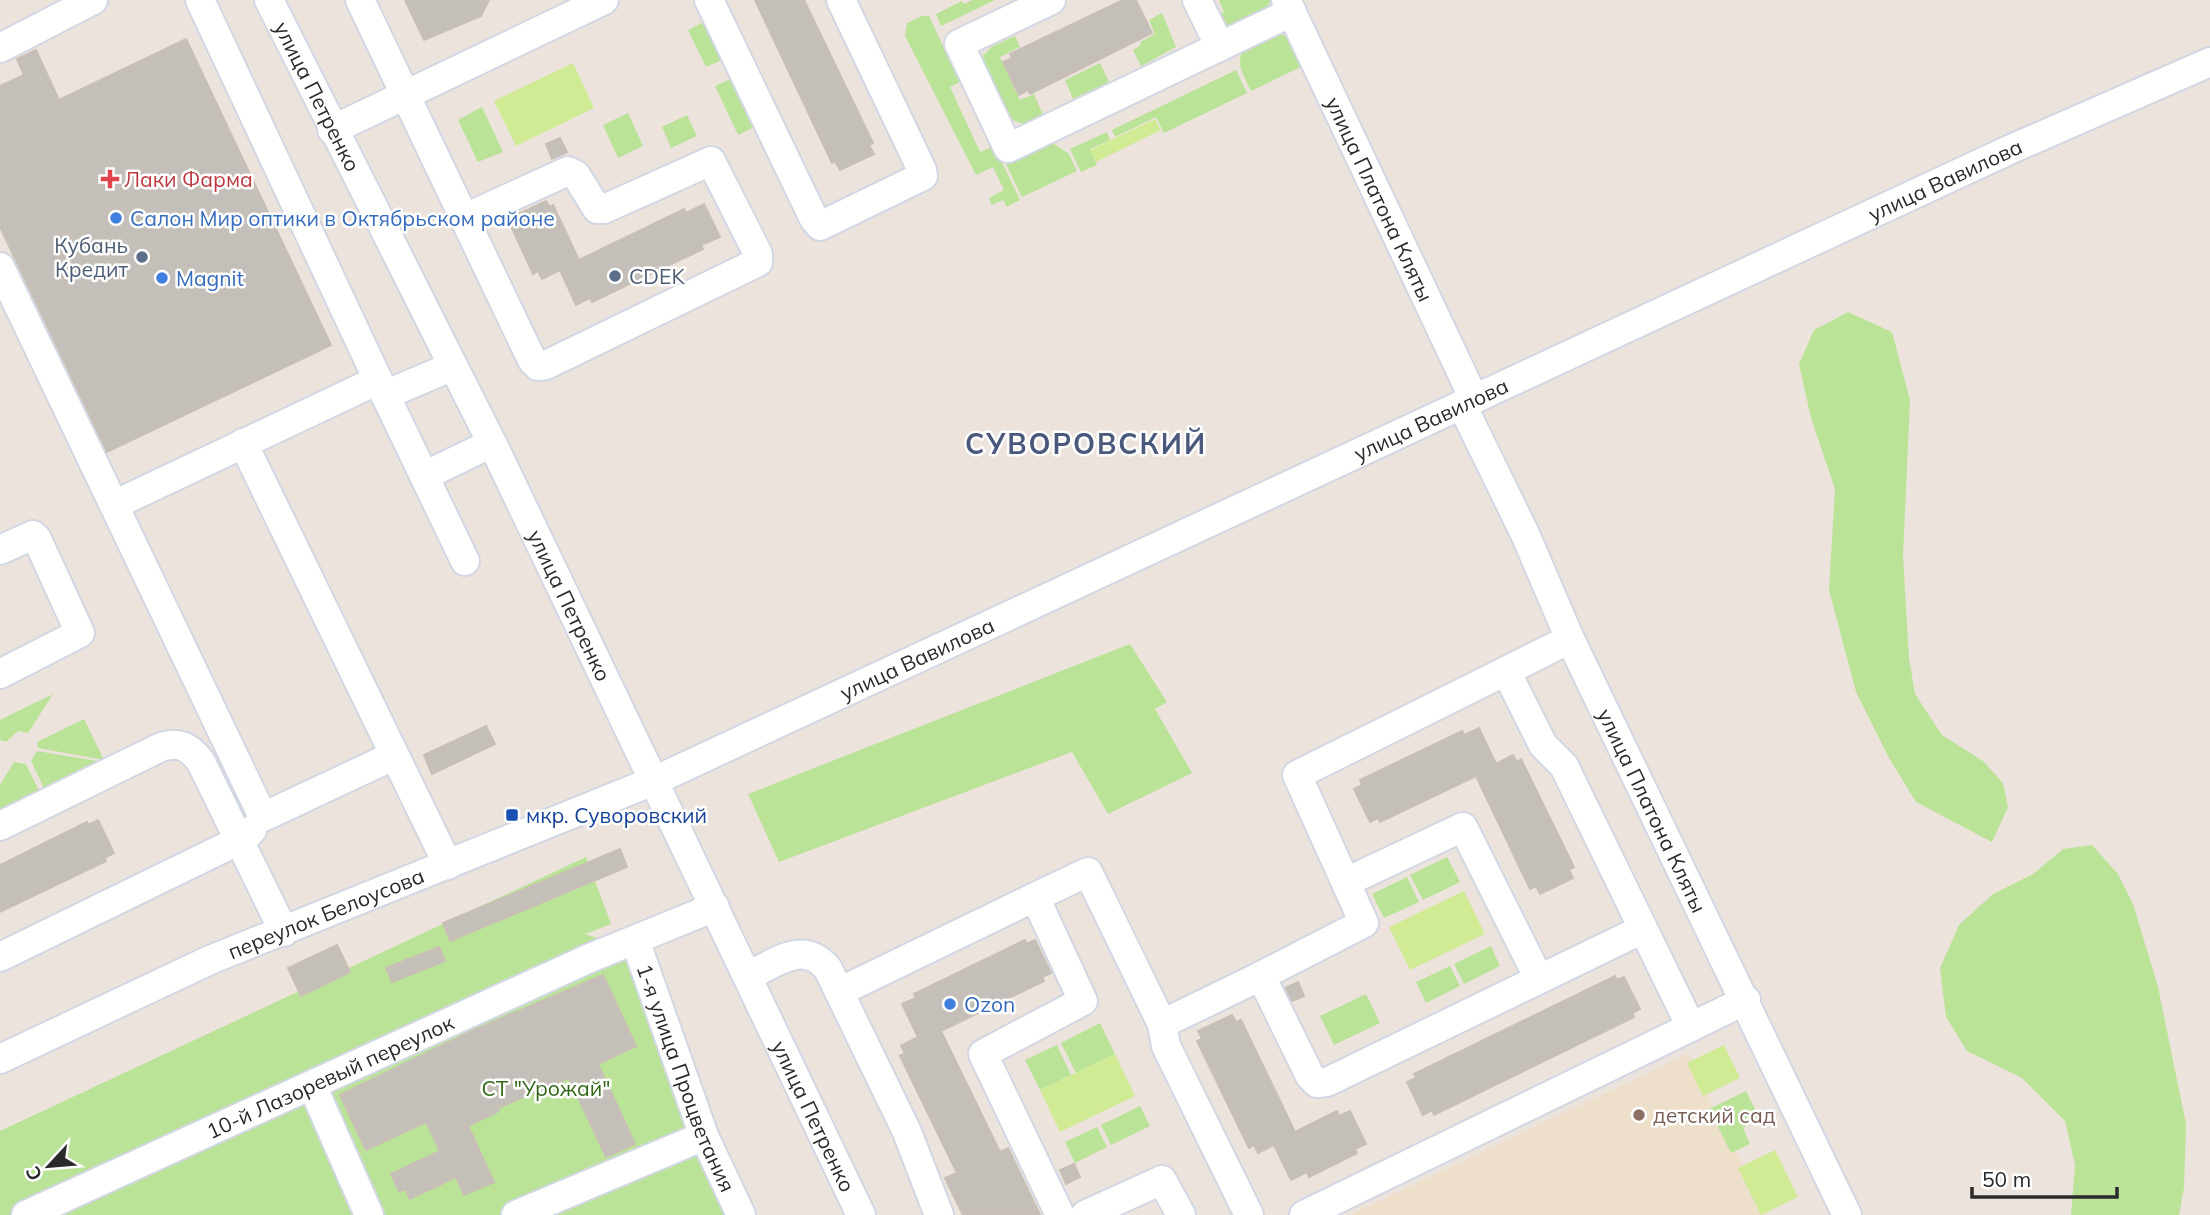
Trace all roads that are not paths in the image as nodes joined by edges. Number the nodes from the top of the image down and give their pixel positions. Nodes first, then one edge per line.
1 (200, 0) edge
2 (269, 0) edge
3 (360, 0) edge
4 (604, 0) edge
5 (709, 0) edge
6 (841, 0) edge
7 (1051, 0) edge
8 (1198, 0) edge
9 (95, 1) edge
10 (1289, 6) edge
11 (1220, 47) junction
12 (0, 48) edge
13 (2210, 62) edge
14 (406, 95) junction
15 (332, 130) junction
16 (464, 218) junction
17 (0, 267) edge
18 (453, 366) junction
19 (382, 388) junction
20 (1468, 402) junction
21 (243, 443) junction
22 (492, 443) junction
23 (424, 476) junction
24 (114, 505) junction
25 (0, 550) edge
26 (464, 561) dead end
27 (1570, 639) junction
28 (1506, 671) junction
29 (0, 674) edge
30 (393, 756) junction
31 (656, 780) junction
32 (263, 817) junction
33 (0, 825) edge
34 (239, 841) junction
35 (448, 865) junction
36 (1346, 882) junction
37 (1035, 897) junction
38 (715, 907) junction
39 (1643, 929) junction
40 (284, 932) junction
41 (635, 940) junction
42 (0, 957) edge
43 (748, 976) junction
44 (1261, 976) junction
45 (1539, 979) junction
46 (839, 992) junction
47 (1746, 1000) junction
48 (1162, 1024) junction
49 (1691, 1027) junction
50 (0, 1059) edge
51 (312, 1085) junction
52 (704, 1136) junction
53 (26, 1215) edge
54 (369, 1215) edge
55 (516, 1215) edge
56 (741, 1215) edge
57 (861, 1215) edge
58 (939, 1215) edge
59 (1060, 1215) edge
60 (1085, 1215) edge
61 (1181, 1215) edge
62 (1249, 1215) edge
63 (1304, 1215) edge
64 (1847, 1215) edge

1 - 19 street
2 - 15 street, улица Петренко
3 - 14 street
4 - 14 street
5 - 6 street
7 - 11 street
8 - 11 street
9 - 12 street
10 - 11 street
10 - 20 street, улица Платона Кляты
13 - 20 street, улица Вавилова
14 - 15 street
14 - 16 street
15 - 18 street, улица Петренко
16 - 16 street
17 - 24 street
18 - 19 street
18 - 22 street, улица Петренко
19 - 21 street
19 - 23 street
20 - 27 street, улица Платона Кляты
20 - 31 street, улица Вавилова
21 - 24 street
21 - 30 street
22 - 23 street
22 - 31 street, улица Петренко
23 - 26 street
24 - 32 street
25 - 29 street
27 - 28 street
27 - 47 street, улица Платона Кляты
28 - 36 street
28 - 39 street
30 - 32 street
30 - 35 street
31 - 35 street, переулок Белоусова
31 - 38 street, улица Петренко
32 - 34 street
33 - 34 street
34 - 40 street
34 - 42 street
35 - 40 street, переулок Белоусова
36 - 44 street
36 - 45 street
37 - 46 street
37 - 48 street
37 - 59 street
38 - 41 street, 10-й Лазоревый переулок
38 - 43 street, улица Петренко
39 - 45 street
39 - 49 street
40 - 50 street, переулок Белоусова
41 - 51 street, 10-й Лазоревый переулок
41 - 52 street, 1-я улица Процветания
43 - 46 street
43 - 57 street, улица Петренко
44 - 45 street
44 - 48 street
46 - 58 street
47 - 49 street
47 - 64 street, улица Платона Кляты
48 - 62 street
49 - 63 street
51 - 53 street, 10-й Лазоревый переулок
51 - 54 street
52 - 55 street
52 - 56 street, 1-я улица Процветания
60 - 61 street

